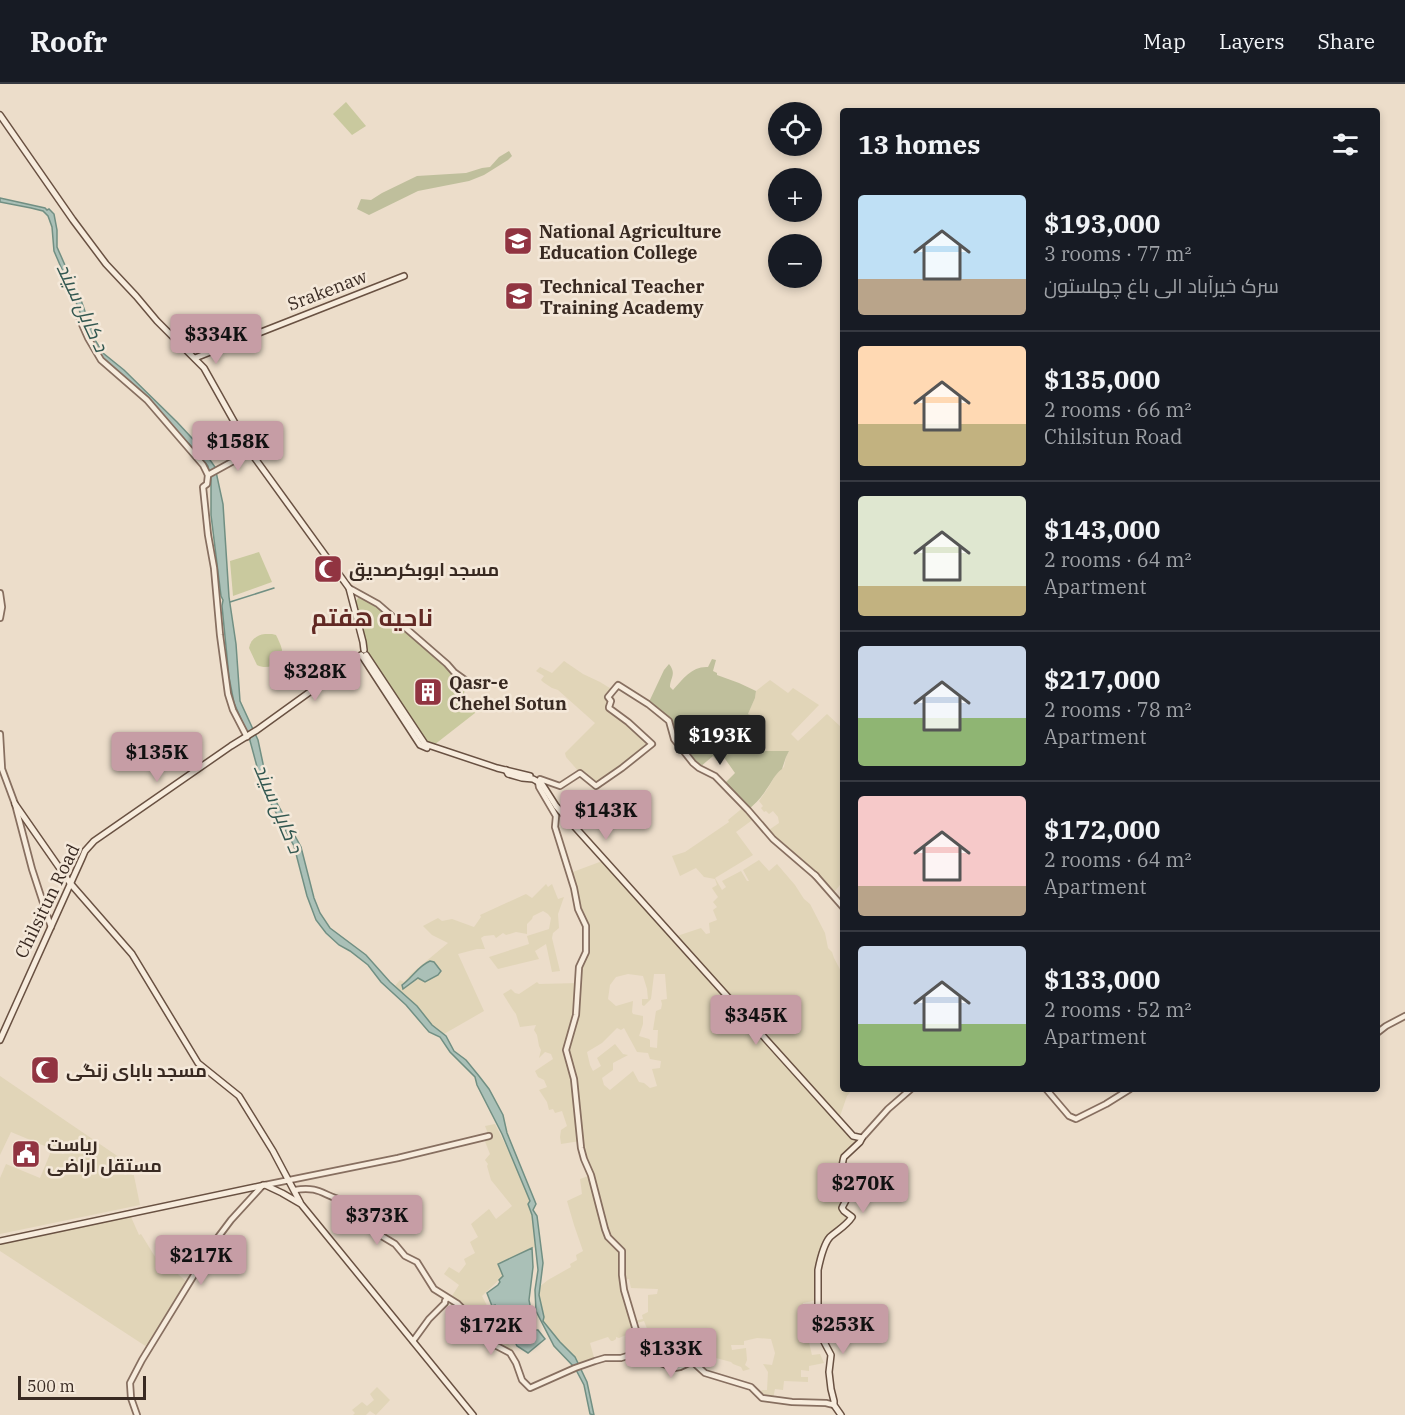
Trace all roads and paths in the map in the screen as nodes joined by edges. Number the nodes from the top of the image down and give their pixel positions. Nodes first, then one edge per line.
1 (0, 117) edge
2 (404, 276) dead end
3 (80, 320) dead end
4 (194, 358) junction
5 (241, 437) junction
6 (248, 453) junction
7 (209, 475) junction
8 (352, 592) junction
9 (0, 593) edge
10 (0, 618) edge
11 (363, 653) junction
12 (468, 682) dead end
13 (0, 734) edge
14 (248, 736) junction
15 (539, 780) junction
16 (15, 804) junction
17 (808, 866) dead end
18 (816, 876) junction
19 (70, 884) junction
20 (840, 904) edge
21 (51, 927) junction
22 (1405, 1016) edge
23 (1380, 1031) edge
24 (0, 1040) edge
25 (908, 1092) edge
26 (1049, 1092) edge
27 (1125, 1092) edge
28 (489, 1136) dead end
29 (860, 1138) junction
30 (289, 1181) junction
31 (264, 1185) junction
32 (295, 1190) junction
33 (301, 1204) junction
34 (0, 1241) edge
35 (447, 1298) junction
36 (413, 1341) junction
37 (643, 1351) junction
38 (834, 1405) junction
39 (137, 1415) edge
40 (473, 1415) edge
41 (841, 1415) edge

1 - 4 main road
2 - 4 main road, Srakenaw
3 - 7 street
4 - 5 main road
5 - 6 main road
5 - 8 main road
6 - 7 street
6 - 11 main road
7 - 14 street
8 - 11 main road
8 - 12 street
9 - 10 street
11 - 14 main road, Chilsitun Road
11 - 15 main road
13 - 16 street
14 - 19 main road, Chilsitun Road
15 - 18 street
15 - 29 main road
15 - 37 street
16 - 19 main road
16 - 21 street
17 - 18 street
18 - 20 street
19 - 21 main road, Chilsitun Road
19 - 30 main road
21 - 24 main road, Chilsitun Road
22 - 23 street
25 - 29 street
26 - 27 street
28 - 30 street
29 - 38 main road
30 - 31 street
30 - 32 main road
31 - 33 main road
31 - 34 main road
31 - 39 street
32 - 33 main road
32 - 35 street
33 - 36 main road
35 - 36 street
35 - 37 street
36 - 40 main road
37 - 38 street
38 - 41 main road

